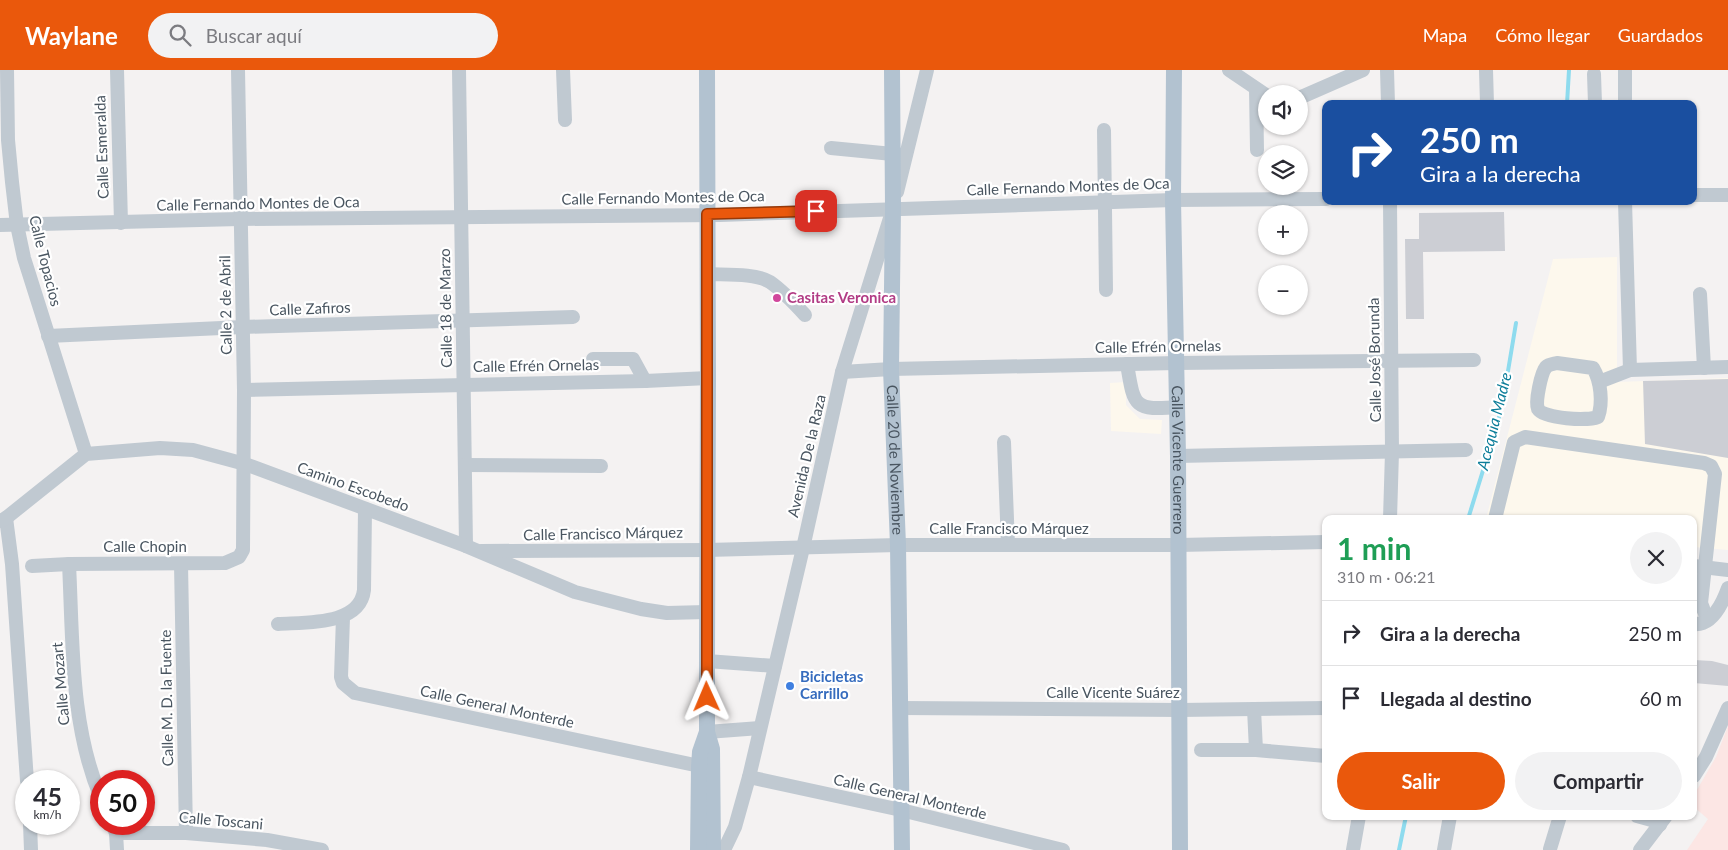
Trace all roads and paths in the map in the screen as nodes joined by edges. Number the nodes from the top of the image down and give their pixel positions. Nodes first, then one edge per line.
1 (7, 70) edge
2 (116, 70) edge
3 (238, 70) edge
4 (459, 70) edge
5 (563, 70) edge
6 (707, 70) edge
7 (892, 70) edge
8 (927, 70) edge
9 (1174, 70) edge
10 (1229, 70) edge
11 (1363, 70) edge
12 (1387, 70) edge
13 (1486, 70) edge
14 (1625, 70) edge
15 (1594, 74) dead end
16 (1258, 90) edge
17 (1308, 95) edge
18 (1388, 100) edge
19 (1487, 100) edge
20 (1595, 100) edge
21 (1625, 100) edge
22 (565, 120) dead end
23 (1104, 130) dead end
24 (1258, 135) edge
25 (831, 148) dead end
26 (1257, 150) dead end
27 (899, 154) junction
28 (1697, 195) edge
29 (1728, 195) edge
30 (1322, 199) edge
31 (1173, 200) junction
32 (1106, 203) junction
33 (1390, 205) edge
34 (1626, 205) edge
35 (893, 208) junction
36 (707, 214) junction
37 (461, 218) junction
38 (240, 219) junction
39 (121, 223) junction
40 (17, 224) junction
41 (0, 225) edge
42 (707, 274) junction
43 (1106, 290) dead end
44 (1700, 294) dead end
45 (805, 315) dead end
46 (572, 317) dead end
47 (463, 320) junction
48 (243, 327) junction
49 (48, 336) junction
50 (593, 359) dead end
51 (1392, 360) junction
52 (1474, 360) dead end
53 (1177, 363) junction
54 (1127, 364) junction
55 (1728, 367) edge
56 (1704, 368) junction
57 (891, 369) junction
58 (1630, 370) junction
59 (842, 372) junction
60 (708, 378) junction
61 (645, 381) junction
62 (1599, 382) junction
63 (464, 384) junction
64 (244, 390) junction
65 (1178, 407) junction
66 (1004, 442) dead end
67 (1466, 450) dead end
68 (1392, 452) junction
69 (86, 454) junction
70 (1178, 456) junction
71 (245, 464) junction
72 (465, 465) junction
73 (601, 466) dead end
74 (366, 508) junction
75 (1390, 515) edge
76 (1496, 515) edge
77 (3, 519) edge
78 (244, 540) joint
79 (1322, 542) edge
80 (898, 545) junction
81 (1008, 545) junction
82 (1179, 545) junction
83 (466, 546) junction
84 (803, 548) junction
85 (707, 550) junction
86 (481, 551) junction
87 (69, 564) junction
88 (181, 564) junction
89 (32, 566) dead end
90 (1700, 567) edge
91 (1728, 570) edge
92 (1728, 588) edge
93 (1697, 603) edge
94 (1722, 604) junction
95 (706, 612) junction
96 (343, 617) junction
97 (1707, 619) junction
98 (278, 624) dead end
99 (1697, 625) edge
100 (706, 661) junction
101 (775, 666) junction
102 (900, 708) junction
103 (1322, 708) edge
104 (1728, 708) edge
105 (1254, 709) junction
106 (1180, 710) junction
107 (760, 728) junction
108 (708, 732) junction
109 (1201, 750) dead end
110 (1256, 750) junction
111 (1322, 756) edge
112 (706, 768) junction
113 (26, 770) edge
114 (91, 770) edge
115 (1697, 772) edge
116 (749, 777) junction
117 (900, 810) junction
118 (1358, 820) edge
119 (1449, 820) edge
120 (1559, 820) edge
121 (1663, 821) edge
122 (155, 830) edge
123 (186, 832) junction
124 (30, 835) edge
125 (115, 835) edge
126 (1550, 849) edge
127 (31, 850) edge
128 (117, 850) edge
129 (322, 850) edge
130 (698, 850) edge
131 (713, 850) edge
132 (724, 850) edge
133 (902, 850) edge
134 (1063, 850) edge
135 (1180, 850) edge
136 (1352, 850) edge
137 (1444, 850) edge
138 (1640, 850) edge

1 - 40 street, Calle Topacios
2 - 39 street, Calle Esmeralda
3 - 38 street, Calle 2 de Abril
4 - 37 street, Calle 18 de Marzo
5 - 22 street
6 - 36 main road
7 - 27 main road, Calle 20 de Noviembre
8 - 27 street
9 - 31 main road, Calle Vicente Guerrero
10 - 16 street
11 - 17 street
12 - 18 street
13 - 19 street
14 - 21 street
15 - 20 street
23 - 32 street
24 - 26 street
25 - 27 street
27 - 35 main road, Calle 20 de Noviembre
28 - 29 street
30 - 31 street, Calle Fernando Montes de Oca
31 - 32 street, Calle Fernando Montes de Oca
31 - 53 main road, Calle Vicente Guerrero
32 - 35 street, Calle Fernando Montes de Oca
32 - 43 street
33 - 51 street, Calle José Borunda
34 - 58 street
35 - 36 street, Calle Fernando Montes de Oca
35 - 57 main road, Calle 20 de Noviembre
35 - 59 street, Avenida De la Raza
36 - 37 street, Calle Fernando Montes de Oca
36 - 42 main road
37 - 38 street, Calle Fernando Montes de Oca
37 - 47 street, Calle 18 de Marzo
38 - 39 street, Calle Fernando Montes de Oca
38 - 48 street, Calle 2 de Abril
39 - 40 street, Calle Fernando Montes de Oca
40 - 41 street, Calle Fernando Montes de Oca
40 - 49 street, Calle Topacios
42 - 45 street
42 - 60 main road
44 - 56 street
46 - 47 street, Calle Zafiros
47 - 48 street, Calle Zafiros
47 - 63 street, Calle 18 de Marzo
48 - 49 street, Calle Zafiros
48 - 64 street, Calle 2 de Abril
49 - 69 street, Calle Topacios
50 - 61 street
51 - 52 street, Calle Efrén Ornelas
51 - 53 street, Calle Efrén Ornelas
51 - 68 street, Calle José Borunda
53 - 54 street, Calle Efrén Ornelas
53 - 65 main road, Calle Vicente Guerrero
54 - 57 street, Calle Efrén Ornelas
54 - 65 street
55 - 56 street
56 - 58 street
57 - 59 street, Calle Efrén Ornelas
57 - 80 main road, Calle 20 de Noviembre
58 - 62 street
59 - 84 street, Avenida De la Raza
60 - 61 street, Calle Efrén Ornelas
60 - 85 main road
61 - 63 street, Calle Efrén Ornelas
62 - 62 street
63 - 64 street, Calle Efrén Ornelas
63 - 72 street, Calle 18 de Marzo
64 - 71 street, Calle 2 de Abril
65 - 70 main road, Calle Vicente Guerrero
66 - 81 street
67 - 68 street
68 - 70 street
68 - 75 street, Calle José Borunda
69 - 71 street, Camino Escobedo
69 - 77 street
70 - 82 main road, Calle Vicente Guerrero
71 - 74 street, Camino Escobedo
71 - 78 street, Calle 2 de Abril
72 - 73 street
72 - 83 street, Calle 18 de Marzo
74 - 83 street, Camino Escobedo
74 - 96 street
76 - 90 street
77 - 113 street
78 - 88 street, Calle Chopin
79 - 82 street, Calle Francisco Márquez
80 - 81 street, Calle Francisco Márquez
80 - 84 street, Calle Francisco Márquez
80 - 102 main road, Calle 20 de Noviembre
81 - 82 street, Calle Francisco Márquez
82 - 106 main road, Calle Vicente Guerrero
83 - 86 street, Camino Escobedo
84 - 85 street, Calle Francisco Márquez
84 - 101 street, Avenida De la Raza
85 - 86 street, Calle Francisco Márquez
85 - 95 main road
86 - 95 street, Camino Escobedo
87 - 88 street, Calle Chopin
87 - 89 street, Calle Chopin
87 - 114 street, Calle Mozart
88 - 123 street, Calle M. D. la Fuente
90 - 91 street
90 - 93 street
92 - 94 street
93 - 94 street
93 - 97 street
94 - 97 street
95 - 100 main road
96 - 98 street
96 - 112 street, Calle General Monterde
97 - 99 street
100 - 101 street
100 - 108 main road
101 - 107 street, Avenida De la Raza
102 - 106 street, Calle Vicente Suárez
102 - 117 main road, Calle 20 de Noviembre
103 - 105 street, Calle Vicente Suárez
104 - 115 street
105 - 106 street, Calle Vicente Suárez
105 - 110 street
106 - 135 main road, Calle Vicente Guerrero
107 - 108 street
107 - 116 street, Avenida De la Raza
108 - 112 main road
109 - 110 street
110 - 111 street
112 - 130 main road
112 - 131 main road
116 - 117 street, Calle General Monterde
116 - 132 street, Avenida De la Raza
117 - 133 main road, Calle 20 de Noviembre
117 - 134 street, Calle General Monterde
118 - 136 street
119 - 137 street
120 - 126 street
121 - 138 street
122 - 123 street, Calle Toscani
123 - 129 street, Calle Toscani
124 - 127 street
125 - 128 street

